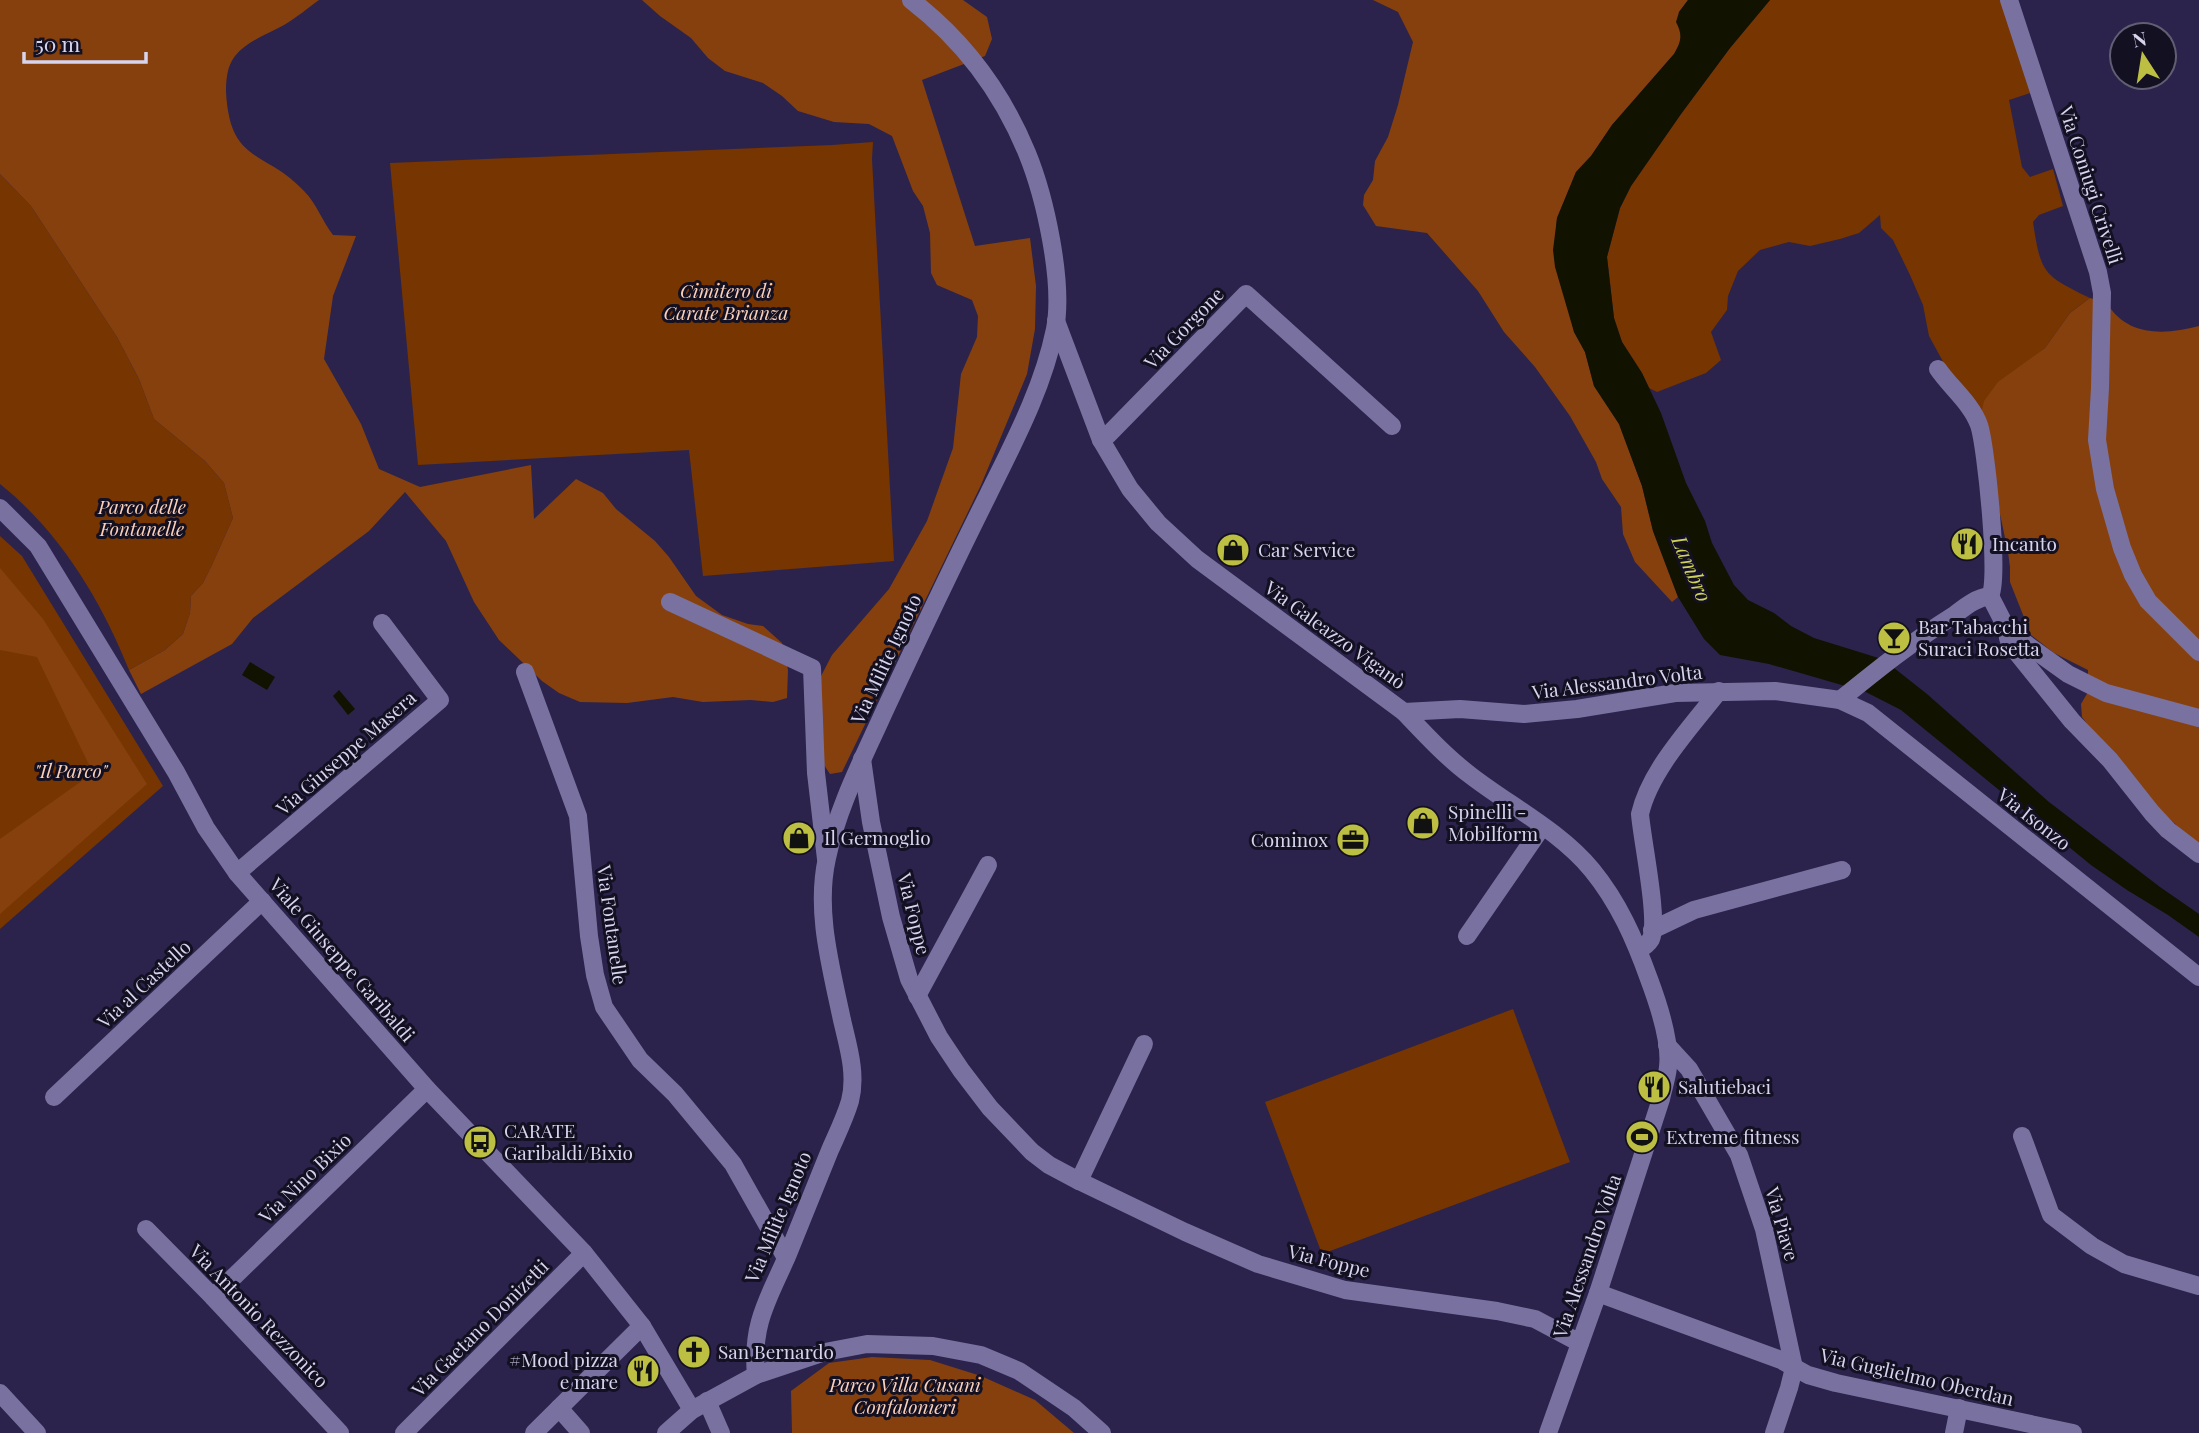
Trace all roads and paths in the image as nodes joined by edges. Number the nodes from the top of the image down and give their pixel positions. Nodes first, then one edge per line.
1 (911, 0) edge
2 (2009, 0) edge
3 (1056, 321) junction
4 (1938, 369) dead end
5 (1392, 426) dead end
6 (1101, 440) junction
7 (0, 508) edge
8 (1990, 596) junction
9 (670, 601) dead end
10 (382, 623) dead end
11 (2012, 634) junction
12 (2199, 652) edge
13 (525, 672) dead end
14 (1719, 691) junction
15 (1846, 695) junction
16 (1405, 712) junction
17 (2199, 718) edge
18 (862, 759) junction
19 (1542, 827) junction
20 (2199, 854) edge
21 (826, 859) junction
22 (988, 866) dead end
23 (1842, 870) dead end
24 (237, 873) junction
25 (262, 901) junction
26 (1652, 930) junction
27 (1466, 936) dead end
28 (1639, 949) junction
29 (2199, 976) edge
30 (917, 996) junction
31 (1144, 1044) dead end
32 (1667, 1045) junction
33 (427, 1089) junction
34 (54, 1097) dead end
35 (2022, 1136) dead end
36 (1079, 1181) junction
37 (146, 1229) dead end
38 (584, 1253) junction
39 (786, 1258) junction
40 (2199, 1286) edge
41 (1598, 1293) junction
42 (213, 1297) junction
43 (642, 1326) junction
44 (1580, 1343) junction
45 (1794, 1368) junction
46 (756, 1374) junction
47 (0, 1393) edge
48 (699, 1405) junction
49 (559, 1408) junction
50 (1959, 1408) junction
51 (37, 1433) edge
52 (340, 1433) edge
53 (404, 1433) edge
54 (534, 1433) edge
55 (581, 1433) edge
56 (666, 1433) edge
57 (721, 1433) edge
58 (1102, 1433) edge
59 (1548, 1433) edge
60 (1774, 1433) edge
61 (1954, 1433) edge
62 (2073, 1433) edge

1 - 3 street, Via Milite Ignoto
2 - 12 street, Via Coniugi Crivelli
3 - 6 street, Via Galeazzo Viganò
3 - 18 street, Via Milite Ignoto
4 - 8 street
5 - 6 street, Via Gorgone
6 - 16 street, Via Galeazzo Viganò
7 - 24 street, Viale Giuseppe Garibaldi
8 - 11 street
8 - 15 street
9 - 21 street
10 - 24 street, Via Giuseppe Masera
11 - 17 street
11 - 20 street
13 - 39 street, Via Fontanelle
14 - 15 street, Via Alessandro Volta
14 - 16 street, Via Alessandro Volta
14 - 26 street
15 - 29 street, Via Isonzo
16 - 19 street, Via Alessandro Volta
18 - 21 street, Via Milite Ignoto
18 - 30 street, Via Foppe
19 - 27 street
19 - 28 street, Via Alessandro Volta
21 - 39 street, Via Milite Ignoto
22 - 30 street
23 - 26 street
24 - 25 street, Viale Giuseppe Garibaldi
25 - 33 street, Viale Giuseppe Garibaldi
25 - 34 street, Via al Castello
26 - 28 street
28 - 32 street, Via Alessandro Volta
30 - 36 street, Via Foppe
31 - 36 street
32 - 41 street, Via Alessandro Volta
32 - 45 street, Via Piave
33 - 38 street, Viale Giuseppe Garibaldi
33 - 42 street, Via Nino Bixio
35 - 40 street
36 - 44 street, Via Foppe
37 - 42 street, Via Antonio Rezzonico
38 - 43 street, Viale Giuseppe Garibaldi
38 - 53 street, Via Gaetano Donizetti
39 - 46 street, Via Milite Ignoto
41 - 44 street, Via Alessandro Volta
41 - 45 street, Via Guglielmo Oberdan
42 - 52 street, Via Antonio Rezzonico
43 - 48 street, Viale Giuseppe Garibaldi
43 - 49 street
44 - 59 street, Via Alessandro Volta
45 - 50 street, Via Guglielmo Oberdan
45 - 60 street, Via Piave
46 - 48 street
46 - 58 street
47 - 51 street
48 - 56 street
48 - 57 street, Viale Giuseppe Garibaldi
49 - 54 street
49 - 55 street
50 - 61 street
50 - 62 street, Via Guglielmo Oberdan

